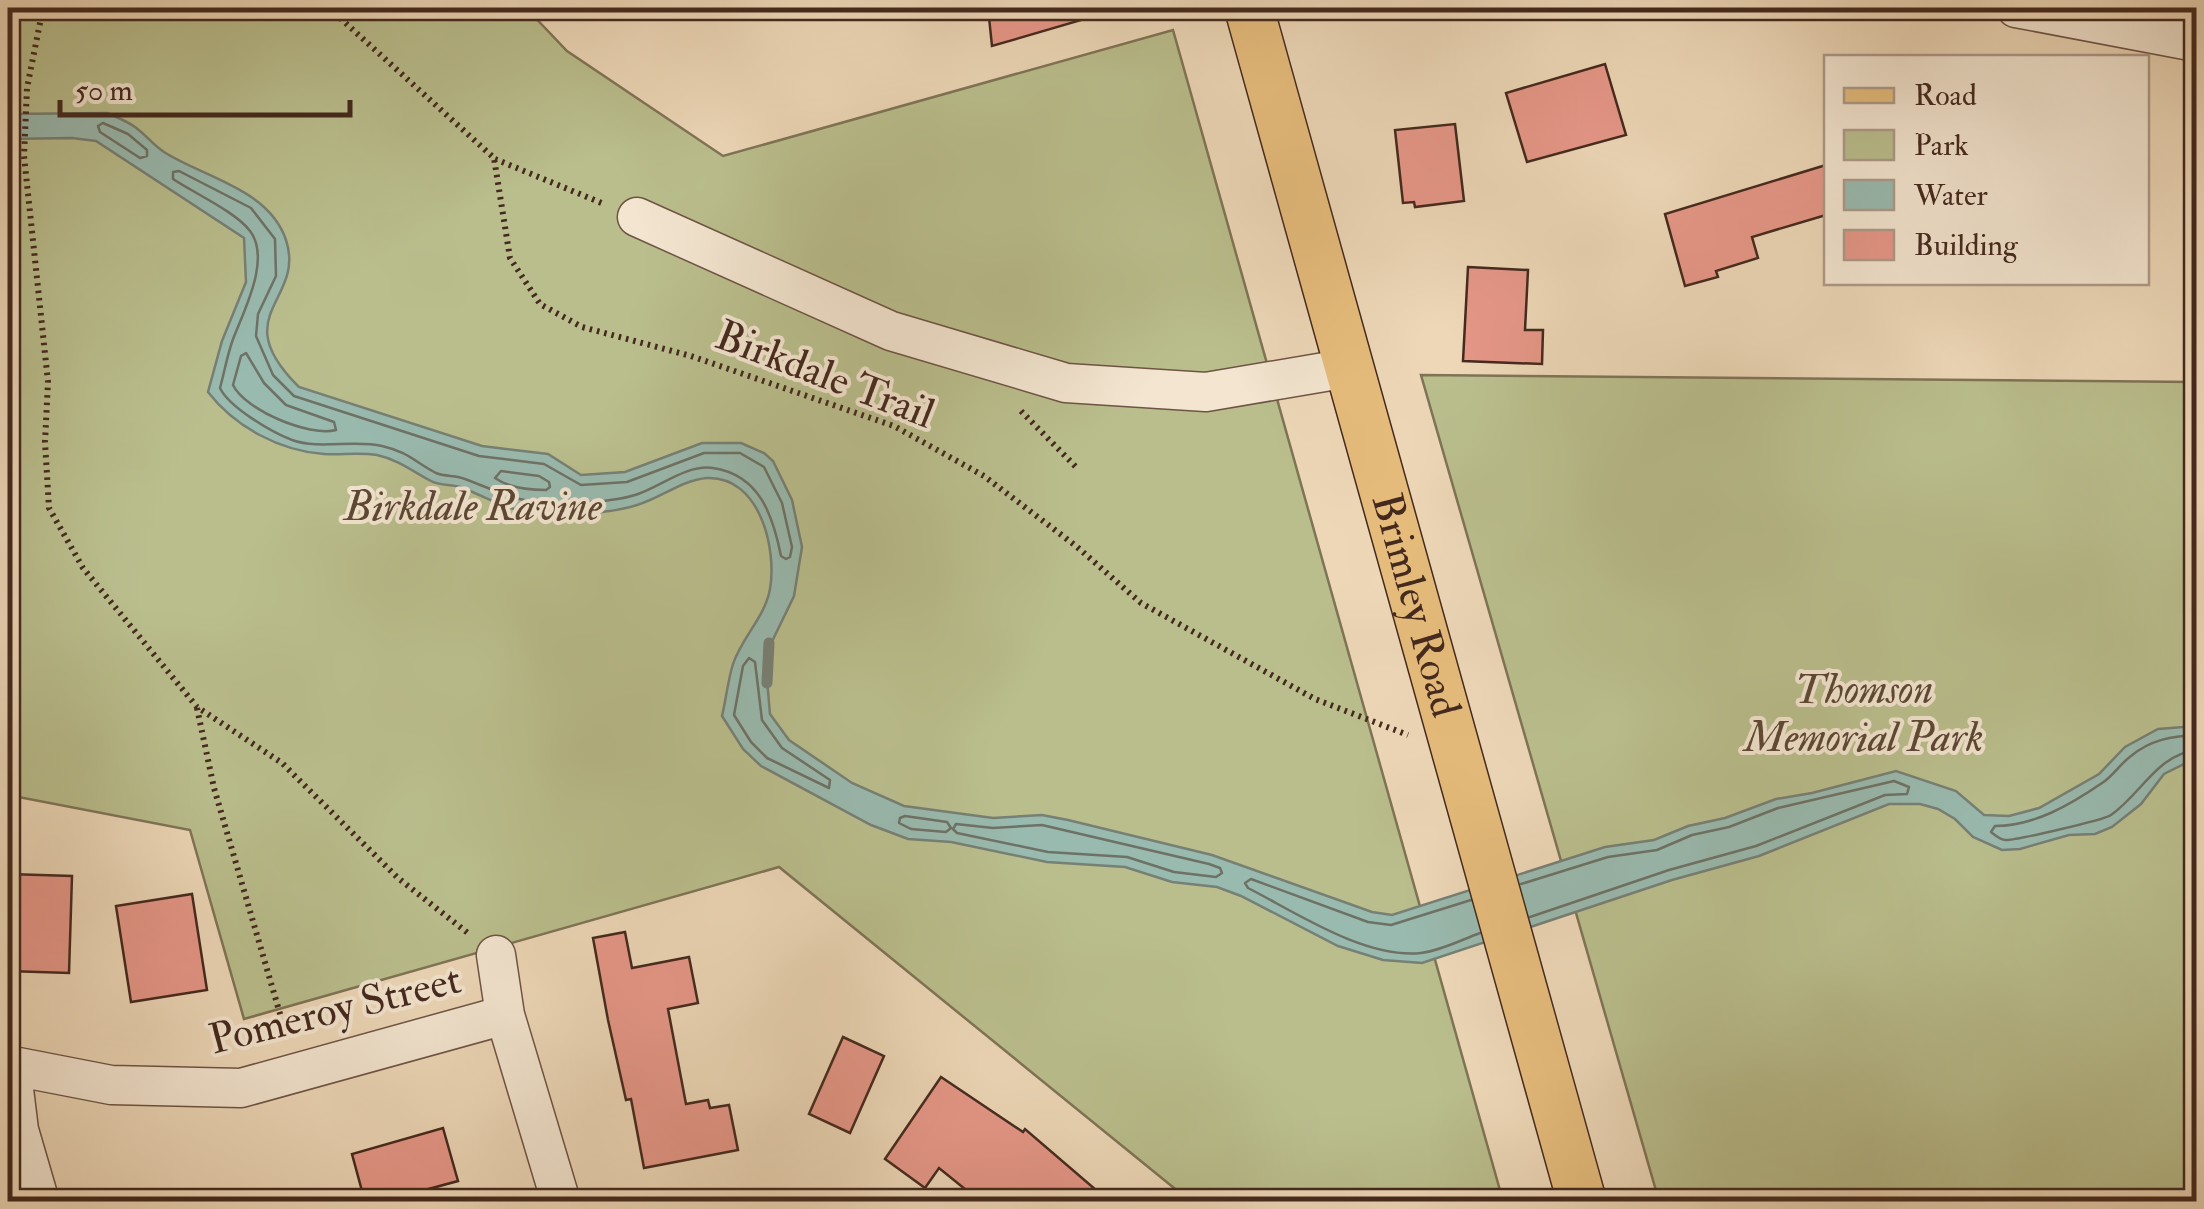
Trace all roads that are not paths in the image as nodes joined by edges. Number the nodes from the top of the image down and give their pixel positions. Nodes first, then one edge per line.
1 (1249, 8) edge
2 (2016, 8) edge
3 (2196, 42) edge
4 (636, 217) road end
5 (1348, 368) junction
6 (496, 956) road end
7 (505, 1014) junction
8 (9, 1065) edge
9 (40, 1202) edge
10 (561, 1202) edge
11 (1582, 1202) edge

1 - 5 main road, Brimley Road
2 - 3 street
4 - 5 street
5 - 11 main road, Brimley Road
6 - 7 street
7 - 8 street, Pomeroy Street
7 - 10 street
8 - 9 street

